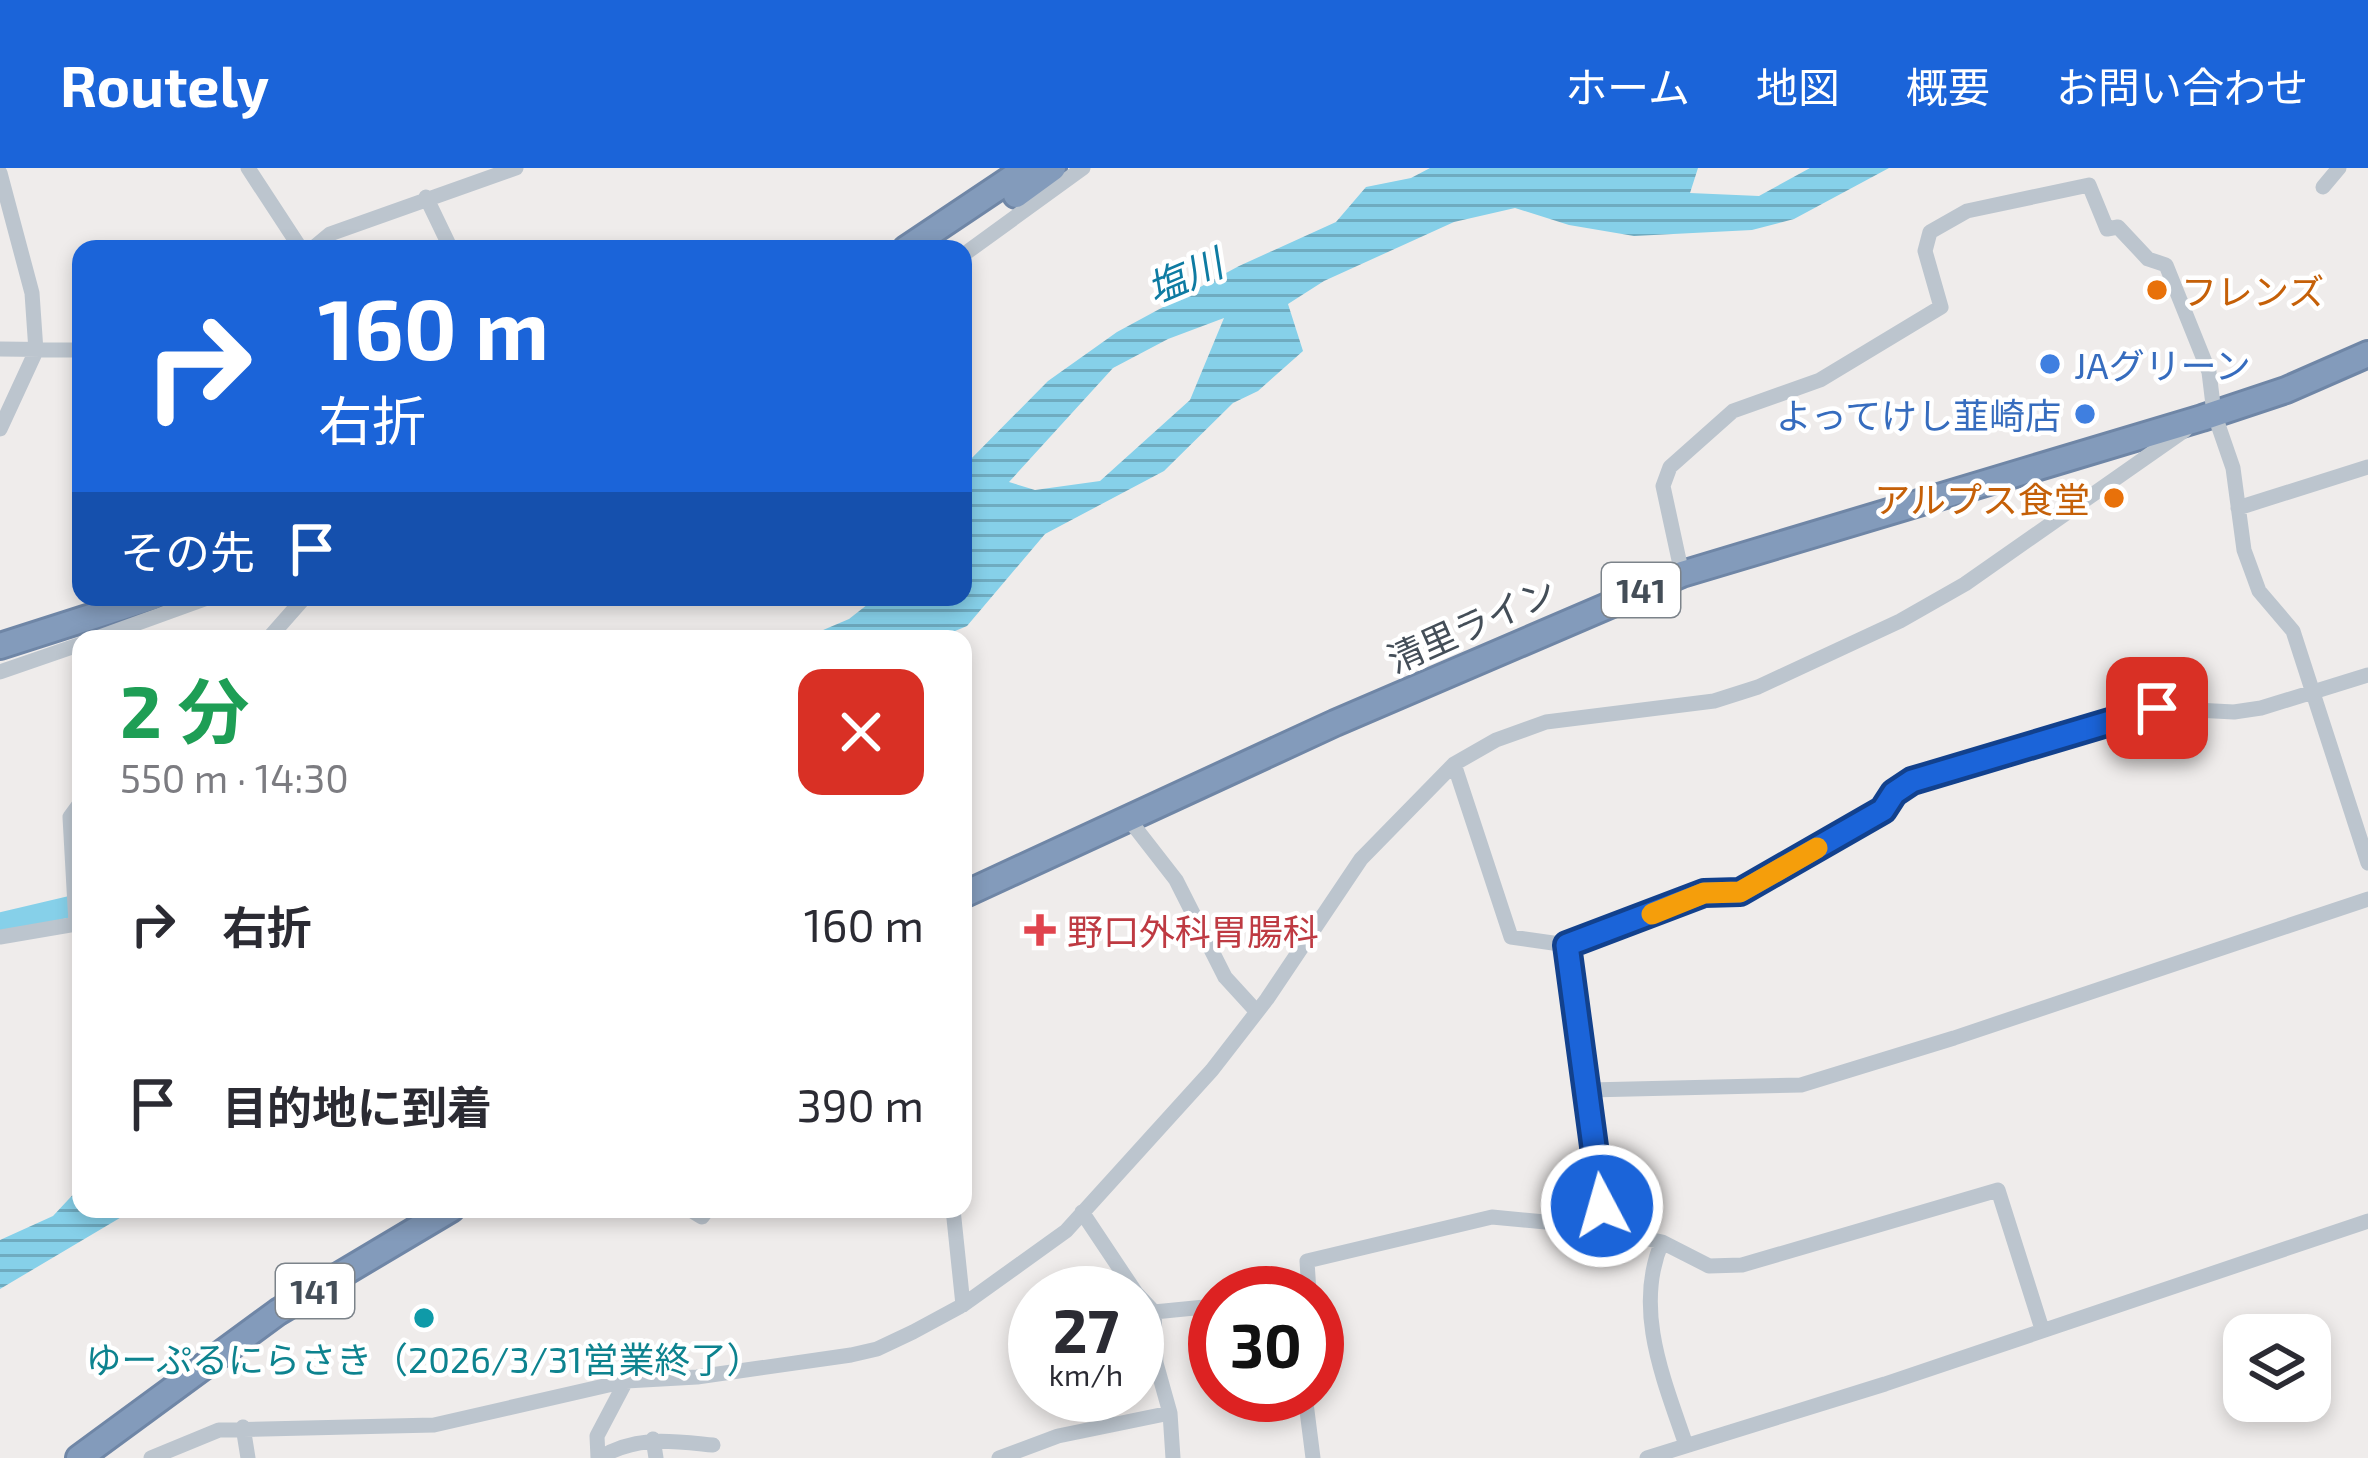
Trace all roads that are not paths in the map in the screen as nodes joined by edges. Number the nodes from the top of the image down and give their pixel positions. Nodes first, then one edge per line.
1 (248, 168) edge
2 (516, 168) edge
3 (1027, 168) edge
4 (1053, 168) edge
5 (1084, 168) edge
6 (2339, 168) edge
7 (0, 173) edge
8 (2323, 187) dead end
9 (426, 197) junction
10 (295, 240) edge
11 (323, 240) edge
12 (447, 240) edge
13 (919, 240) edge
14 (948, 240) edge
15 (972, 248) edge
16 (0, 349) edge
17 (72, 350) edge
18 (37, 351) junction
19 (2368, 354) edge
20 (2208, 416) junction
21 (0, 429) edge
22 (2368, 466) edge
23 (2238, 508) junction
24 (1682, 574) junction
25 (72, 605) edge
26 (125, 606) edge
27 (185, 606) edge
28 (297, 606) edge
29 (0, 628) edge
30 (119, 630) edge
31 (276, 630) edge
32 (0, 646) edge
33 (72, 647) edge
34 (0, 672) edge
35 (2368, 675) edge
36 (2310, 694) junction
37 (1454, 764) junction
38 (72, 814) edge
39 (1126, 817) junction
40 (72, 844) edge
41 (2368, 863) edge
42 (972, 891) edge
43 (2368, 898) edge
44 (72, 925) edge
45 (0, 937) edge
46 (1567, 945) junction
47 (1257, 1012) junction
48 (1588, 1090) junction
49 (1082, 1212) junction
50 (436, 1218) edge
51 (954, 1218) edge
52 (2368, 1221) edge
53 (1588, 1226) junction
54 (1662, 1242) junction
55 (1119, 1266) edge
56 (1307, 1266) edge
57 (963, 1306) junction
58 (2042, 1329) junction
59 (626, 1381) junction
60 (1164, 1392) edge
61 (1170, 1414) junction
62 (1308, 1422) edge
63 (244, 1426) junction
64 (653, 1439) junction
65 (713, 1445) dead end
66 (1686, 1445) junction
67 (79, 1458) edge
68 (151, 1458) edge
69 (248, 1458) edge
70 (599, 1458) edge
71 (656, 1458) edge
72 (999, 1458) edge
73 (1173, 1458) edge
74 (1313, 1458) edge
75 (1648, 1458) edge

1 - 10 street
2 - 9 street
3 - 13 highway
4 - 14 highway
5 - 15 street
6 - 8 street
7 - 18 street
9 - 11 street
9 - 12 street
16 - 18 street
17 - 18 street
18 - 21 street
19 - 20 highway, 清里ライン / 141
20 - 23 street
20 - 24 highway, 清里ライン / 141
20 - 24 street
20 - 37 street
22 - 23 street
23 - 36 street
24 - 39 highway, 清里ライン / 141
25 - 29 highway
26 - 32 highway
27 - 30 street
28 - 31 street
33 - 34 street
35 - 36 street
36 - 41 street
36 - 46 street
37 - 46 street
37 - 47 street
38 - 40 street
39 - 42 highway, 清里ライン / 141
39 - 47 street
43 - 48 street
44 - 45 street
46 - 48 street
47 - 49 street
48 - 53 street
49 - 55 street
49 - 57 street
50 - 67 highway, 141
51 - 57 street
52 - 58 street
53 - 54 street
53 - 56 street
54 - 58 street
54 - 66 street
57 - 59 street
58 - 66 street
59 - 63 street
59 - 70 street
60 - 61 street
61 - 72 street
61 - 73 street
62 - 74 street
63 - 68 street
63 - 69 street
64 - 65 street
64 - 70 street
64 - 71 street
66 - 75 street

